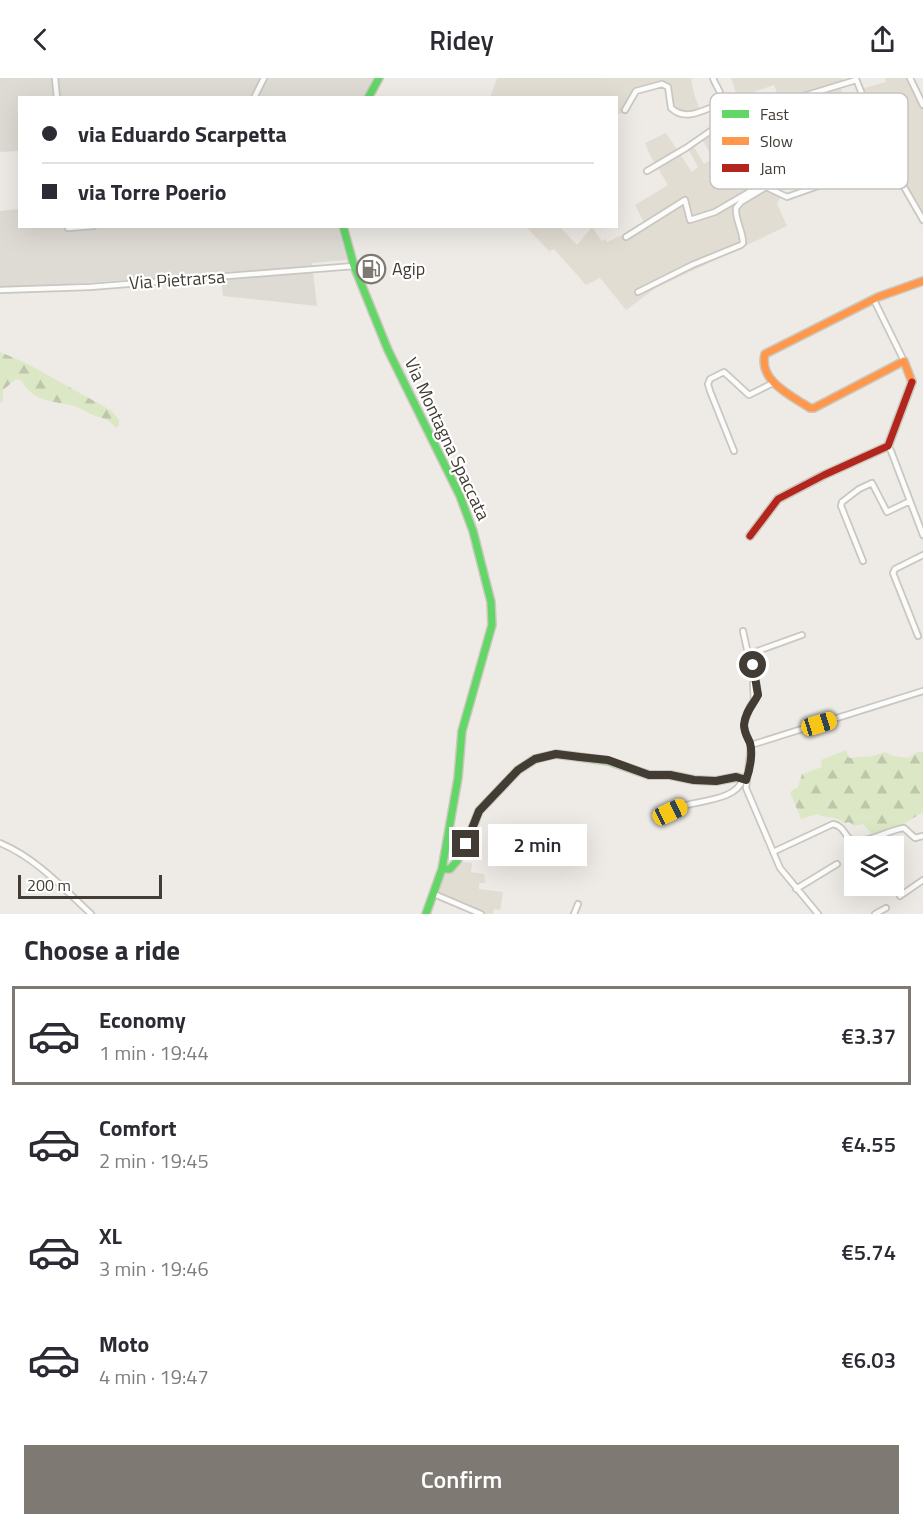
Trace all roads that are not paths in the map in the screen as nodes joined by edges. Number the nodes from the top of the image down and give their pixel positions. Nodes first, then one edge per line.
1 (56, 78) edge
2 (264, 78) edge
3 (379, 78) edge
4 (713, 78) edge
5 (910, 78) edge
6 (856, 79) edge
7 (720, 93) edge
8 (811, 93) edge
9 (57, 96) edge
10 (255, 96) edge
11 (369, 96) edge
12 (923, 105) edge
13 (710, 108) edge
14 (625, 110) dead end
15 (710, 131) edge
16 (647, 171) dead end
17 (754, 189) edge
18 (763, 189) edge
19 (770, 189) edge
20 (809, 189) edge
21 (905, 189) edge
22 (923, 220) edge
23 (344, 228) edge
24 (626, 237) dead end
25 (354, 266) junction
26 (923, 281) edge
27 (0, 290) edge
28 (639, 292) dead end
29 (874, 300) junction
30 (904, 361) junction
31 (774, 383) junction
32 (888, 446) junction
33 (734, 451) dead end
34 (910, 501) junction
35 (923, 535) edge
36 (750, 536) dead end
37 (923, 555) edge
38 (863, 561) dead end
39 (743, 631) dead end
40 (802, 635) dead end
41 (918, 636) dead end
42 (923, 691) edge
43 (754, 701) junction
44 (751, 745) junction
45 (744, 780) junction
46 (659, 817) dead end
47 (923, 836) edge
48 (0, 843) edge
49 (773, 852) junction
50 (837, 864) dead end
51 (442, 869) junction
52 (923, 880) edge
53 (796, 889) junction
54 (904, 893) edge
55 (434, 894) junction
56 (578, 904) dead end
57 (886, 908) dead end
58 (92, 914) edge
59 (426, 914) edge
60 (481, 914) edge
61 (574, 914) edge
62 (818, 914) edge
63 (875, 914) edge

1 - 9 street
2 - 10 street
3 - 11 street
4 - 7 street
5 - 12 street
6 - 8 street
13 - 14 street
15 - 16 street
17 - 24 street
18 - 28 street
19 - 20 street
21 - 22 street
23 - 25 street, Via Montagna Spaccata
25 - 27 street, Via Pietrarsa
25 - 51 street, Via Montagna Spaccata
26 - 29 street
29 - 30 street
29 - 31 street
30 - 31 street
30 - 32 street
31 - 33 street
32 - 34 street
32 - 36 street
34 - 35 street
34 - 38 street
37 - 41 street
39 - 43 street
40 - 43 street
42 - 44 street
43 - 44 street
44 - 45 street
45 - 46 street
45 - 49 street
45 - 51 street
47 - 49 street
48 - 58 street
49 - 53 street
50 - 53 street
51 - 55 street, Via Montagna Spaccata
52 - 54 street
53 - 62 street
55 - 59 street, Via Montagna Spaccata
55 - 60 street
56 - 61 street
57 - 63 street

